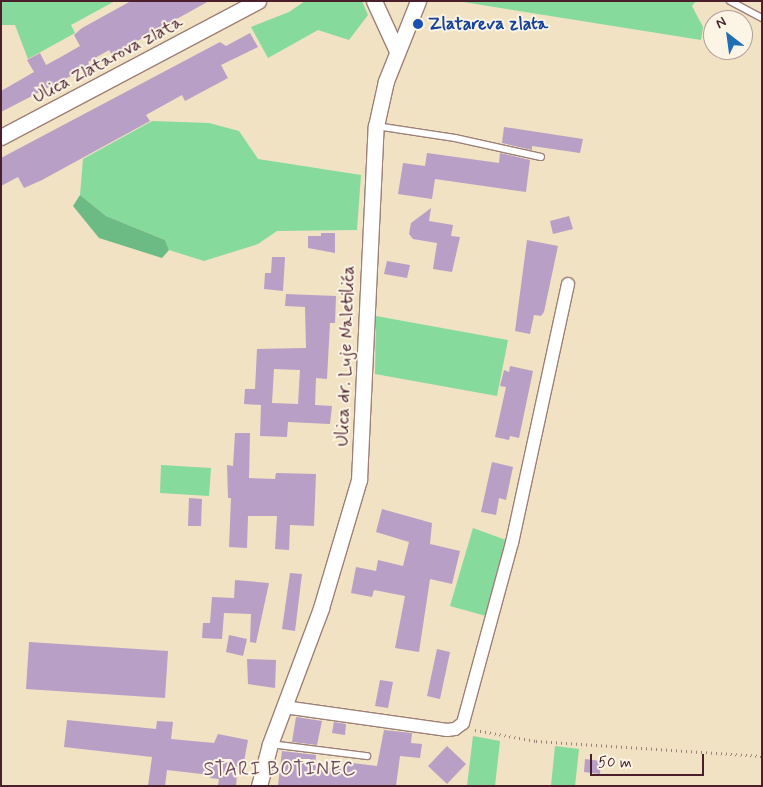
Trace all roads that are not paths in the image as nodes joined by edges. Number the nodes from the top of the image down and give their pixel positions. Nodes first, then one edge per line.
1 (258, 1) edge
2 (374, 1) edge
3 (418, 1) edge
4 (730, 1) edge
5 (762, 18) edge
6 (396, 52) junction
7 (376, 126) junction
8 (1, 138) edge
9 (541, 157) dead end
10 (568, 284) dead end
11 (284, 707) junction
12 (270, 744) junction
13 (367, 756) dead end
14 (259, 786) edge

1 - 8 street, Ulica Zlatarova zlata
2 - 6 street
3 - 6 street, Ulica dr. Luje Naletilića
4 - 5 lane
6 - 7 street, Ulica dr. Luje Naletilića
7 - 9 lane
7 - 11 street, Ulica dr. Luje Naletilića
10 - 11 street
11 - 12 street, Ulica dr. Luje Naletilića
12 - 13 lane
12 - 14 street, Ulica dr. Luje Naletilića

